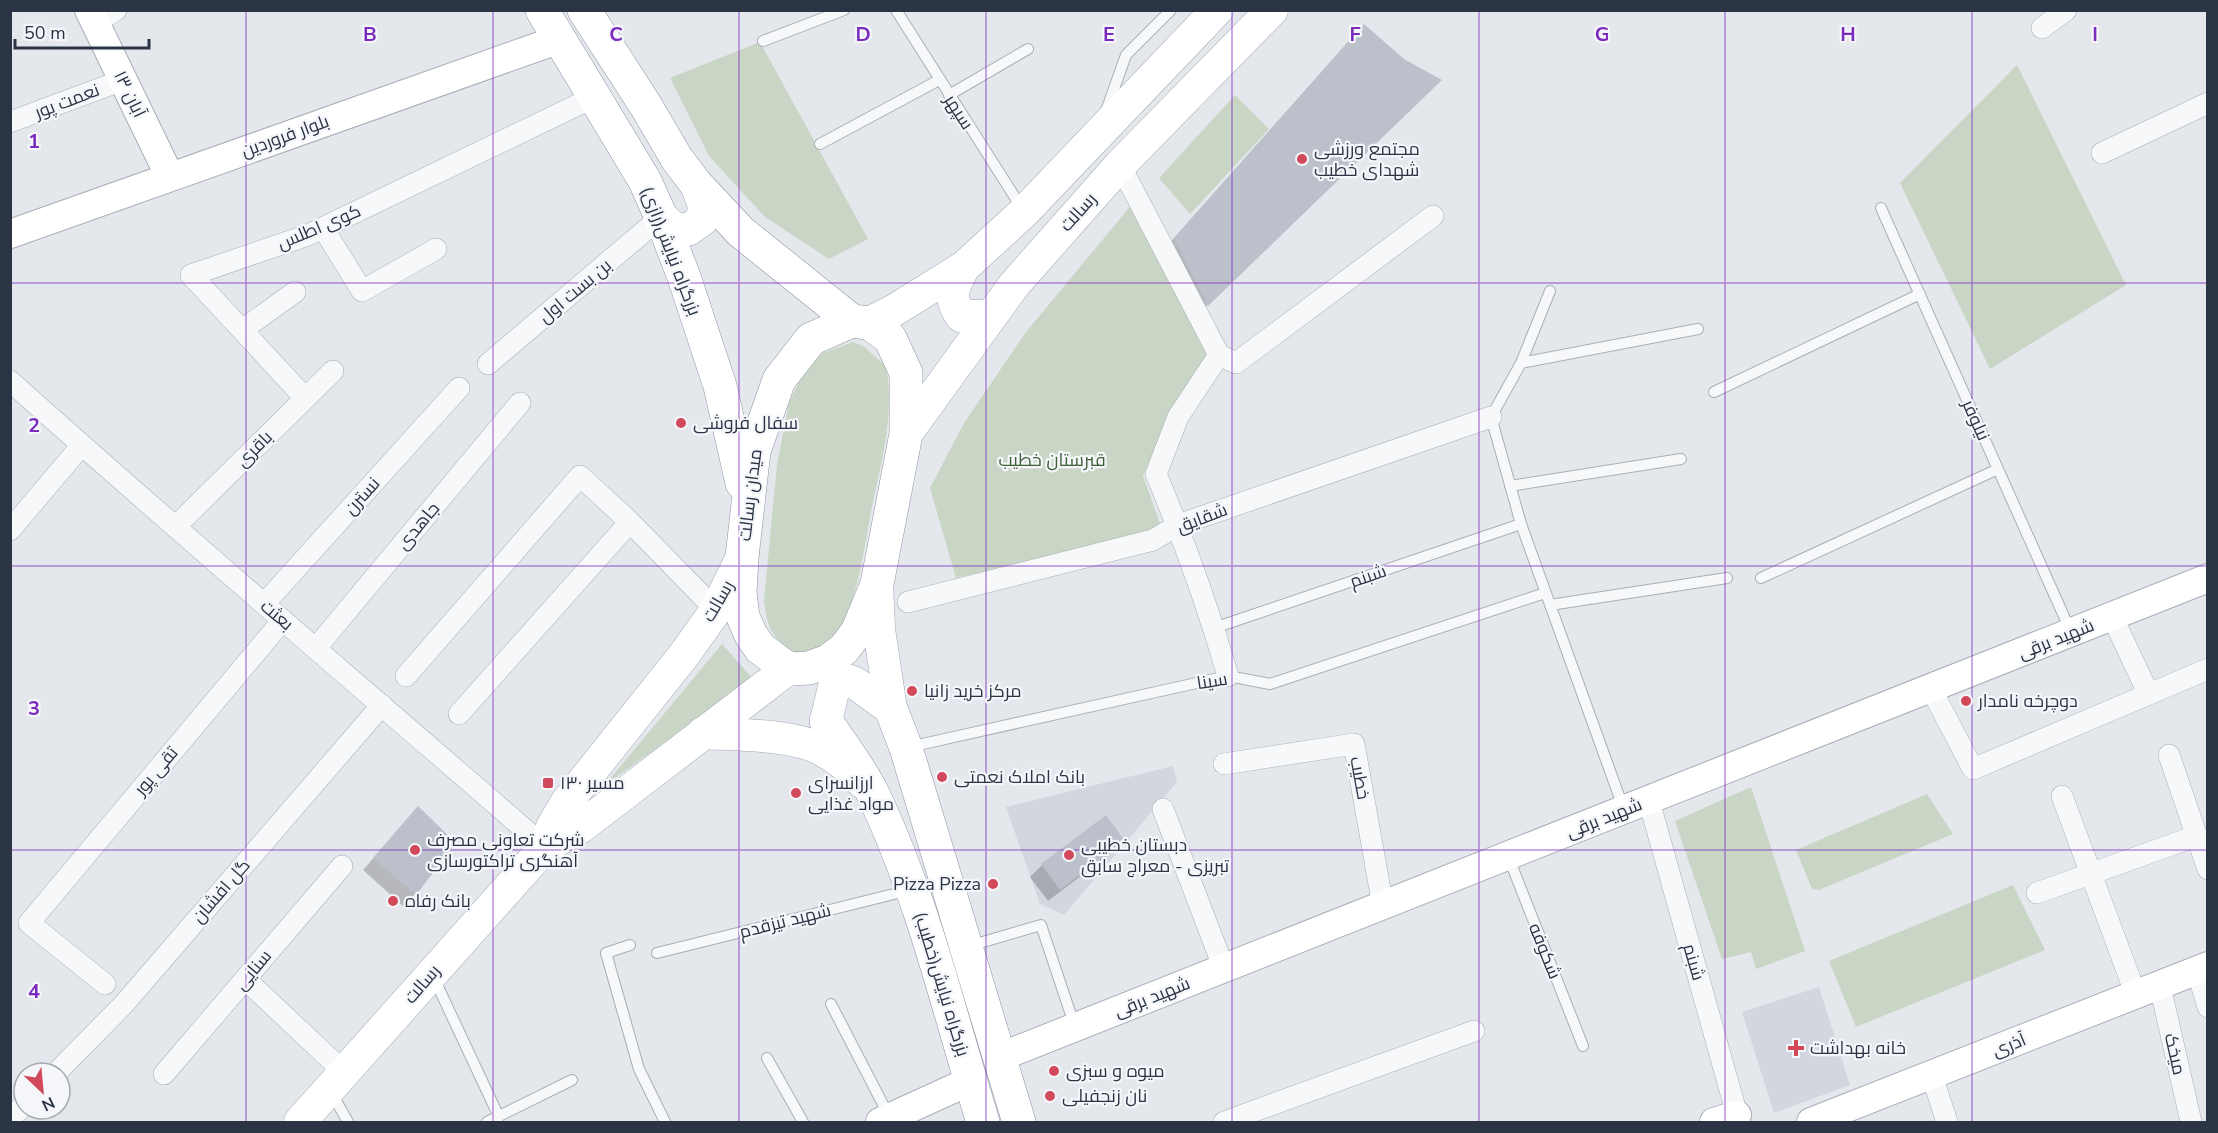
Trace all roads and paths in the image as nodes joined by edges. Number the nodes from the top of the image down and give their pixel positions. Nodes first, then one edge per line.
1 (542, 10) edge
2 (844, 10) edge
3 (896, 10) edge
4 (1171, 10) edge
5 (1217, 10) edge
6 (1272, 10) edge
7 (2066, 10) edge
8 (586, 11) edge
9 (100, 15) edge
10 (2043, 28) dead end
11 (560, 39) junction
12 (763, 41) dead end
13 (1028, 49) dead end
14 (123, 80) junction
15 (939, 80) junction
16 (949, 95) junction
17 (594, 97) junction
18 (2208, 103) edge
19 (10, 122) edge
20 (1097, 136) junction
21 (820, 144) dead end
22 (2102, 153) dead end
23 (1120, 165) junction
24 (170, 177) junction
25 (696, 184) junction
26 (1881, 208) dead end
27 (1024, 212) junction
28 (1433, 216) dead end
29 (661, 217) junction
30 (323, 228) junction
31 (10, 234) edge
32 (436, 249) dead end
33 (964, 267) junction
34 (1550, 291) dead end
35 (295, 292) dead end
36 (1920, 294) junction
37 (991, 316) junction
38 (861, 322) junction
39 (1698, 329) dead end
40 (242, 330) junction
41 (1219, 355) junction
42 (1521, 363) junction
43 (488, 364) dead end
44 (333, 371) dead end
45 (10, 381) edge
46 (459, 388) dead end
47 (1714, 392) dead end
48 (305, 398) junction
49 (520, 403) dead end
50 (1491, 417) junction
51 (906, 434) junction
52 (82, 445) junction
53 (1681, 459) dead end
54 (1998, 469) junction
55 (1510, 486) junction
56 (748, 513) junction
57 (630, 522) junction
58 (1521, 524) junction
59 (1178, 525) junction
60 (175, 527) junction
61 (10, 530) edge
62 (742, 557) junction
63 (1726, 578) dead end
64 (1761, 578) dead end
65 (2208, 578) edge
66 (877, 584) junction
67 (1545, 592) junction
68 (908, 602) dead end
69 (264, 604) junction
70 (1550, 605) junction
71 (716, 610) junction
72 (2112, 616) junction
73 (283, 620) junction
74 (1214, 628) junction
75 (2071, 633) junction
76 (316, 648) junction
77 (795, 668) junction
78 (2208, 669) edge
79 (406, 676) dead end
80 (1228, 676) junction
81 (1931, 689) junction
82 (2148, 693) junction
83 (382, 705) junction
84 (891, 709) junction
85 (459, 714) dead end
86 (826, 721) junction
87 (703, 732) junction
88 (906, 748) junction
89 (2169, 755) dead end
90 (1224, 764) dead end
91 (872, 792) junction
92 (2062, 796) dead end
93 (1637, 806) junction
94 (1163, 809) dead end
95 (2196, 836) junction
96 (545, 847) junction
97 (1508, 856) junction
98 (342, 866) dead end
99 (2208, 869) edge
100 (2091, 874) junction
101 (913, 889) junction
102 (2037, 893) dead end
103 (1383, 906) junction
104 (630, 945) dead end
105 (967, 946) junction
106 (657, 953) dead end
107 (2203, 968) edge
108 (1224, 969) junction
109 (432, 973) junction
110 (245, 979) junction
111 (105, 984) dead end
112 (2148, 991) junction
113 (831, 1005) dead end
114 (2208, 1007) edge
115 (1075, 1028) junction
116 (1474, 1031) dead end
117 (1583, 1046) dead end
118 (999, 1057) junction
119 (767, 1058) dead end
120 (68, 1061) edge
121 (164, 1074) dead end
122 (1932, 1076) junction
123 (572, 1080) dead end
124 (337, 1081) junction
125 (970, 1081) junction
126 (498, 1117) junction
127 (885, 1120) edge
128 (1730, 1120) edge
129 (302, 1122) edge
130 (348, 1122) edge
131 (487, 1122) edge
132 (665, 1122) edge
133 (803, 1122) edge
134 (983, 1122) edge
135 (1019, 1122) edge
136 (1224, 1122) edge
137 (1811, 1122) edge
138 (1947, 1122) edge
139 (2191, 1122) edge

1 - 11 highway, بزرگراه نیایش(رازی)
2 - 12 lane
3 - 15 lane, سپهر
4 - 20 lane
5 - 20 main road
6 - 23 main road, رسالت
7 - 10 street
8 - 25 highway
9 - 14 main road, ۱۳ آبان
11 - 17 highway, بزرگراه نیایش(رازی)
11 - 24 main road, بلوار فروردین
13 - 16 lane
14 - 19 street, نعمت پور
14 - 24 main road, ۱۳ آبان
15 - 16 lane, سپهر
15 - 21 lane
16 - 27 lane, سپهر
17 - 29 highway, بزرگراه نیایش(رازی)
17 - 30 street, کوی اطلس
18 - 22 street
20 - 27 main road
23 - 37 main road, رسالت
23 - 41 street
24 - 31 main road, بلوار فروردین
25 - 29 main road
25 - 38 highway
26 - 36 lane, نیلوفر
27 - 33 main road
28 - 41 street
29 - 43 street, بن بست اول
29 - 56 highway, بزرگراه نیایش(رازی)
30 - 32 street
30 - 40 street, کوی اطلس
33 - 37 main road
33 - 38 main road
34 - 42 lane
35 - 40 street
36 - 47 lane
36 - 54 lane, نیلوفر
37 - 51 main road, رسالت
38 - 51 highway
38 - 56 highway, میدان رسالت
39 - 42 lane
40 - 48 street, کوی اطلس
41 - 59 street
42 - 50 lane
44 - 48 street, باقری
45 - 52 street, بعثت
46 - 69 street, نسترن
48 - 60 street, باقری
49 - 76 street, جاهدی
50 - 55 lane
50 - 59 street, شقایق
51 - 66 highway
52 - 60 street, بعثت
52 - 61 street
53 - 55 lane
54 - 64 lane
54 - 75 lane, نیلوفر
55 - 58 lane
56 - 62 highway, میدان رسالت
57 - 71 street
57 - 79 street
57 - 85 street
58 - 67 lane
58 - 74 lane, شبنم
59 - 68 street, شقایق
59 - 74 street
60 - 69 street, بعثت
62 - 71 main road, رسالت
62 - 77 highway, میدان رسالت
63 - 70 lane
65 - 72 main road, شهید برقی
66 - 77 highway
66 - 84 main road
67 - 70 lane
67 - 80 lane, سینا
69 - 73 street, بعثت
70 - 93 lane
71 - 96 main road, رسالت
72 - 75 main road, شهید برقی
72 - 82 street
73 - 76 street, بعثت
73 - 111 street, تقی پور
74 - 80 street
75 - 81 main road, شهید برقی
76 - 83 street, بعثت
77 - 86 main road
77 - 87 main road, رسالت
78 - 82 street
80 - 88 lane, سینا
81 - 82 street
81 - 93 main road, شهید برقی
83 - 96 street, بعثت
83 - 120 street, گل افشان
84 - 86 main road
84 - 88 highway, بزرگراه نیایش(خطیب)
86 - 91 highway, بزرگراه نیایش(خطیب)
87 - 91 main road
87 - 96 main road, رسالت
88 - 105 highway, بزرگراه نیایش(خطیب)
89 - 95 street
90 - 103 street, خطیب
91 - 101 highway, بزرگراه نیایش(خطیب)
92 - 100 street, میخک
93 - 97 main road, شهید برقی
93 - 128 street, شبنم
94 - 108 street
95 - 99 street
95 - 100 street
96 - 109 main road, رسالت
97 - 103 main road, شهید برقی
97 - 117 lane, شکوفه
98 - 110 street, سنایی
100 - 102 street
100 - 112 street, میخک
101 - 106 lane, شهید تیزقدم
101 - 125 highway, بزرگراه نیایش(خطیب)
103 - 108 main road, شهید برقی
104 - 132 lane
105 - 115 lane
105 - 118 highway, بزرگراه نیایش(خطیب)
107 - 112 main road, آذری
107 - 114 street
108 - 115 main road, شهید برقی
109 - 124 main road, رسالت
109 - 126 lane
110 - 121 street, سنایی
110 - 124 street
112 - 122 main road, آذری
112 - 139 street, میخک
113 - 127 lane
115 - 118 main road, شهید برقی
116 - 136 street
118 - 135 highway, بزرگراه نیایش(خطیب)
119 - 133 lane
122 - 137 main road, آذری
122 - 138 street
123 - 126 lane
124 - 129 main road, رسالت
124 - 130 lane
125 - 127 main road
125 - 134 highway, بزرگراه نیایش(خطیب)
126 - 131 lane

